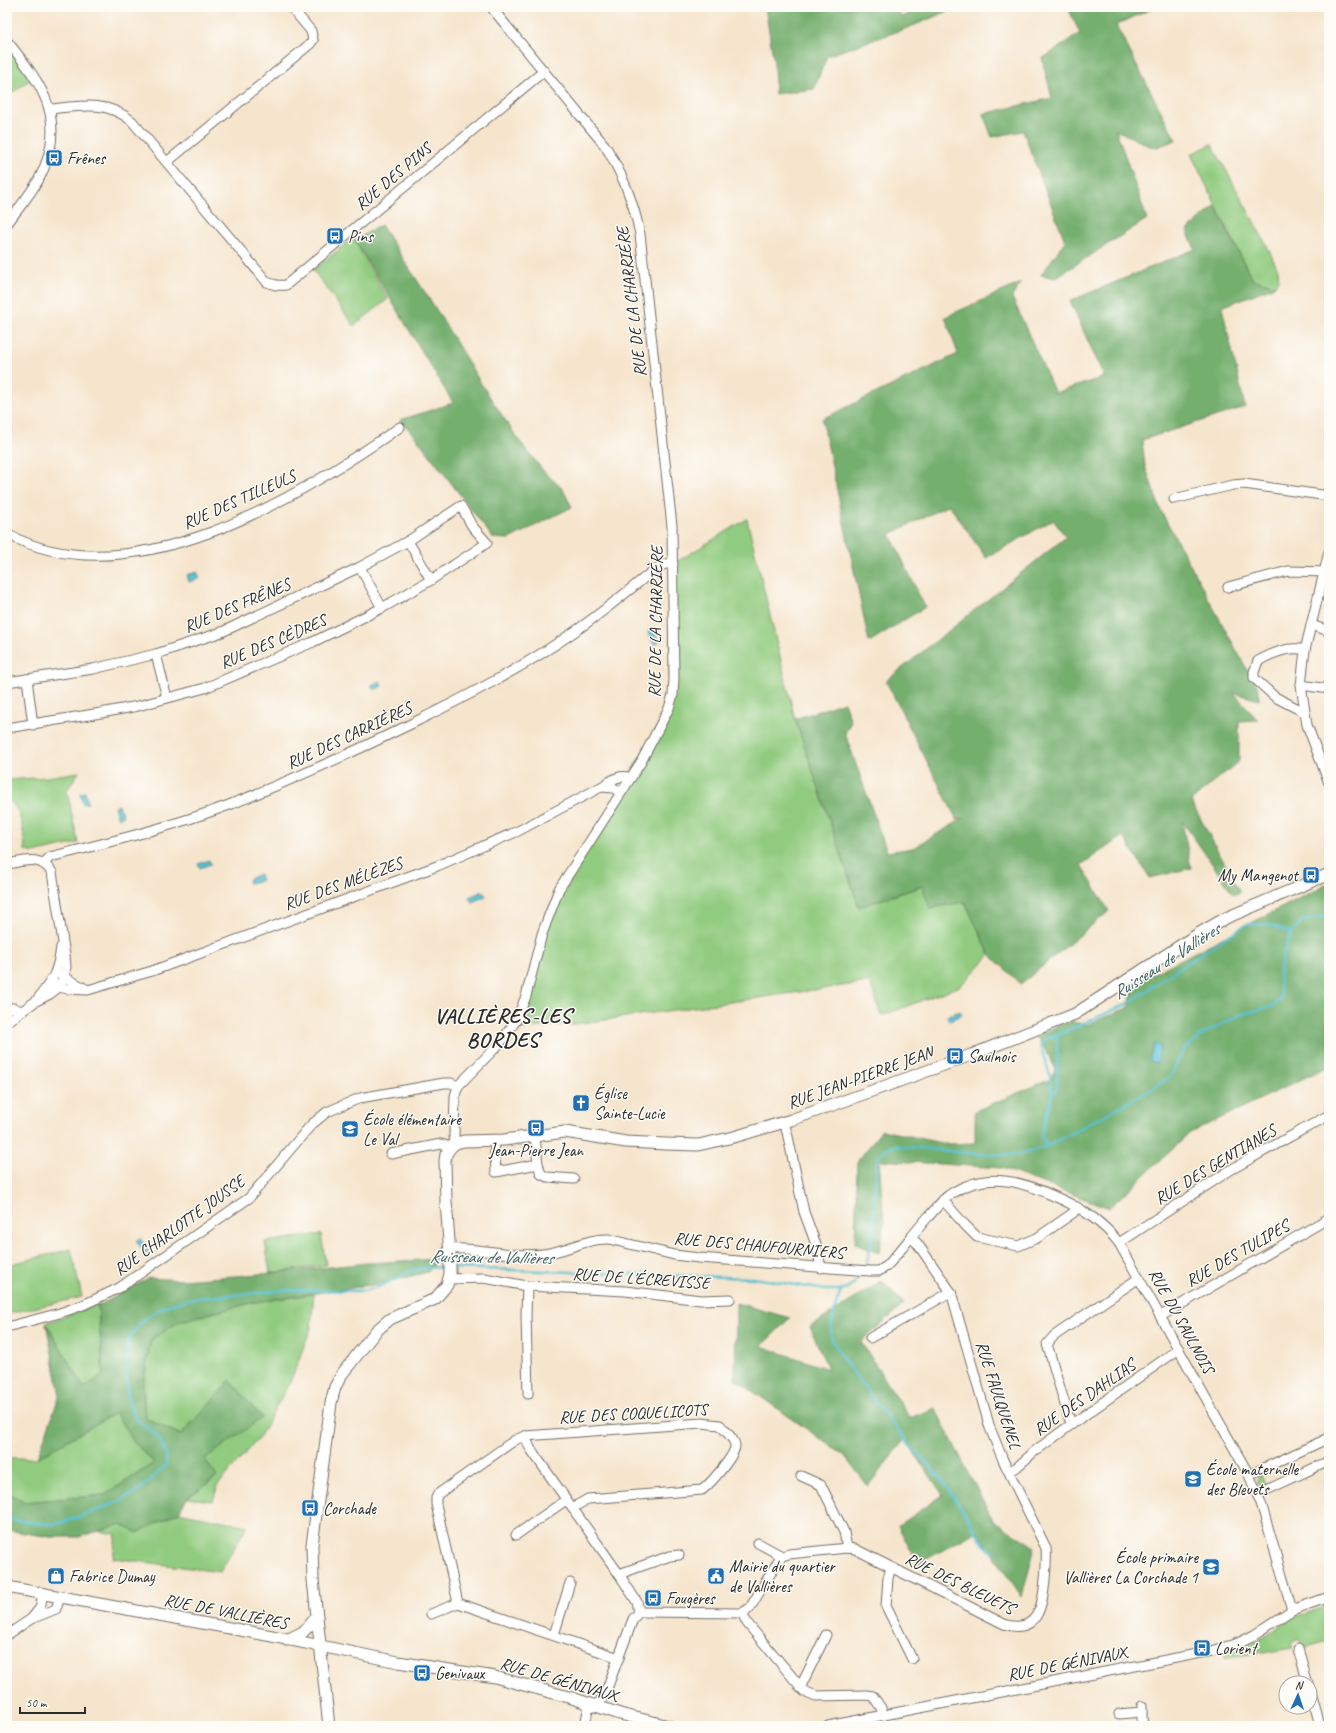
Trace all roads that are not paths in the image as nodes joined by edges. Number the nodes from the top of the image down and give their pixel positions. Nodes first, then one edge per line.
1 (291, 7) edge
2 (491, 7) edge
3 (7, 41) edge
4 (544, 71) junction
5 (50, 109) junction
6 (167, 162) junction
7 (7, 224) edge
8 (400, 427) dead end
9 (1329, 496) edge
10 (1174, 499) dead end
11 (461, 506) joint
12 (7, 534) edge
13 (408, 541) junction
14 (1329, 552) edge
15 (673, 564) junction
16 (360, 567) junction
17 (1326, 572) edge
18 (431, 580) junction
19 (1228, 587) dead end
20 (382, 608) junction
21 (1311, 626) junction
22 (1329, 631) edge
23 (1305, 650) junction
24 (156, 654) junction
25 (27, 679) junction
26 (7, 682) edge
27 (1301, 685) junction
28 (1329, 688) edge
29 (167, 698) junction
30 (1304, 712) junction
31 (34, 725) junction
32 (7, 728) edge
33 (631, 778) junction
34 (1329, 783) edge
35 (601, 787) junction
36 (620, 793) junction
37 (44, 863) junction
38 (7, 864) edge
39 (1329, 874) edge
40 (57, 976) junction
41 (59, 987) junction
42 (88, 990) junction
43 (36, 1001) junction
44 (7, 1008) edge
45 (21, 1011) junction
46 (7, 1022) edge
47 (458, 1086) junction
48 (1329, 1115) edge
49 (784, 1122) junction
50 (535, 1136) junction
51 (494, 1141) junction
52 (454, 1145) junction
53 (391, 1154) dead end
54 (538, 1164) junction
55 (574, 1179) dead end
56 (943, 1200) junction
57 (1077, 1207) junction
58 (1329, 1218) edge
59 (911, 1238) junction
60 (1120, 1243) junction
61 (450, 1252) junction
62 (821, 1268) junction
63 (449, 1277) junction
64 (1139, 1278) junction
65 (527, 1286) junction
66 (951, 1292) junction
67 (730, 1299) dead end
68 (1161, 1316) junction
69 (7, 1327) edge
70 (870, 1338) dead end
71 (1179, 1349) junction
72 (528, 1394) dead end
73 (1072, 1424) junction
74 (525, 1436) junction
75 (1329, 1438) edge
76 (1329, 1461) edge
77 (1010, 1471) junction
78 (1249, 1475) junction
79 (801, 1476) dead end
80 (1258, 1494) junction
81 (569, 1504) junction
82 (516, 1535) dead end
83 (758, 1543) dead end
84 (847, 1548) junction
85 (1046, 1548) joint
86 (678, 1555) dead end
87 (782, 1556) junction
88 (891, 1568) junction
89 (619, 1574) junction
90 (570, 1583) dead end
91 (7, 1588) edge
92 (43, 1594) junction
93 (60, 1597) junction
94 (1329, 1597) edge
95 (458, 1603) junction
96 (1292, 1610) junction
97 (639, 1612) junction
98 (742, 1613) junction
99 (431, 1614) dead end
100 (317, 1617) junction
101 (31, 1619) junction
102 (7, 1635) edge
103 (554, 1635) junction
104 (826, 1635) dead end
105 (287, 1640) junction
106 (320, 1647) junction
107 (1298, 1649) dead end
108 (619, 1658) junction
109 (912, 1659) dead end
110 (1306, 1675) edge
111 (800, 1688) junction
112 (595, 1705) junction
113 (1119, 1714) dead end
114 (1318, 1715) edge
115 (883, 1716) junction
116 (1329, 1724) edge
117 (838, 1725) edge
118 (328, 1726) edge
119 (585, 1726) edge
120 (669, 1726) edge
121 (828, 1726) edge
122 (1144, 1726) edge
123 (1321, 1726) edge

1 - 6 street
2 - 4 street, RUE DE LA CHARRIÈRE
3 - 5 street
4 - 6 street, RUE DES PINS
4 - 15 street, RUE DE LA CHARRIÈRE
5 - 6 street, RUE DES PINS
5 - 7 street
8 - 12 street, RUE DES TILLEULS
9 - 10 street
11 - 13 street, RUE DES FRÊNES
11 - 18 street, RUE DES CÈDRES
13 - 16 street, RUE DES FRÊNES
13 - 18 street
14 - 17 street
15 - 33 street, RUE DE LA CHARRIÈRE
15 - 37 street, RUE DES CARRIÈRES
16 - 20 street
16 - 24 street, RUE DES FRÊNES
17 - 19 street
17 - 21 street
18 - 20 street, RUE DES CÈDRES
20 - 29 street, RUE DES CÈDRES
21 - 22 street
21 - 23 street
23 - 27 street
23 - 30 street
24 - 25 street, RUE DES FRÊNES
24 - 29 street
25 - 26 street, RUE DES FRÊNES
25 - 31 street
27 - 28 street
27 - 30 street
29 - 31 street, RUE DES CÈDRES
30 - 34 street
31 - 32 street, RUE DES CÈDRES
33 - 35 street, RUE DES MÉLÈZES
33 - 36 street, RUE DE LA CHARRIÈRE
35 - 36 street
35 - 42 street, RUE DES MÉLÈZES
36 - 47 street, RUE DE LA CHARRIÈRE
37 - 38 street
37 - 40 street
39 - 49 main road, RUE JEAN-PIERRE JEAN
40 - 41 street
40 - 42 street
40 - 43 street
41 - 42 street, RUE DES MÉLÈZES
41 - 43 street
43 - 45 street
44 - 45 street
45 - 46 street
47 - 52 street
47 - 69 street, RUE CHARLOTTE JOUSSE
48 - 60 street, RUE DES GENTIANES
49 - 50 main road, RUE JEAN-PIERRE JEAN
49 - 62 street
50 - 51 main road, RUE JEAN-PIERRE JEAN
50 - 54 street
51 - 52 main road, RUE JEAN-PIERRE JEAN
51 - 54 street
52 - 53 street
52 - 61 main road
54 - 55 street
56 - 57 street, RUE DU SAULNOIS
56 - 57 street
56 - 59 street, RUE DU SAULNOIS
57 - 60 street, RUE DU SAULNOIS
58 - 68 street, RUE DES TULIPES
59 - 62 street, RUE DES CHAUFOURNIERS
59 - 66 street, RUE FAULQUENEL
60 - 64 street, RUE DU SAULNOIS
61 - 62 street, RUE DES CHAUFOURNIERS
61 - 63 main road
63 - 65 street, RUE DE L'ÉCREVISSE
63 - 100 main road
64 - 68 street, RUE DU SAULNOIS
64 - 73 street
65 - 67 street, RUE DE L'ÉCREVISSE
65 - 72 street
66 - 70 street
66 - 77 street, RUE FAULQUENEL
68 - 71 street, RUE DU SAULNOIS
71 - 73 street, RUE DES DAHLIAS
71 - 78 street, RUE DU SAULNOIS
73 - 77 street, RUE DES DAHLIAS
74 - 81 street
74 - 81 street, RUE DES COQUELICOTS
74 - 95 street
75 - 78 street
76 - 80 street
77 - 85 street, RUE FAULQUENEL
78 - 80 street, RUE DU SAULNOIS
79 - 84 street
80 - 96 street, RUE DU SAULNOIS
81 - 82 street, RUE DES COQUELICOTS
81 - 89 street
83 - 87 street
84 - 87 street, RUE DES BLEUETS
84 - 88 street, RUE DES BLEUETS
85 - 88 street, RUE DES BLEUETS
86 - 89 street
87 - 98 street
88 - 109 street, RUE DES BLEUETS
89 - 97 street
90 - 103 street
91 - 92 main road, RUE DE VALLIÈRES
92 - 93 main road, RUE DE VALLIÈRES
92 - 101 street
93 - 101 street
93 - 105 main road, RUE DE VALLIÈRES
94 - 96 street
95 - 99 street
95 - 103 street
96 - 115 street, RUE DE GÉNIVAUX
97 - 98 street
97 - 108 street
98 - 111 street
100 - 105 main road
100 - 106 main road
101 - 102 street
103 - 108 street
104 - 111 street
105 - 106 main road, RUE DE VALLIÈRES
106 - 112 main road, RUE DE GÉNIVAUX
106 - 118 main road
107 - 110 street
108 - 112 street
111 - 115 street
112 - 119 street
112 - 120 main road, RUE DE GÉNIVAUX
113 - 122 street
114 - 123 street
115 - 117 street, RUE DE GÉNIVAUX
116 - 123 street
117 - 121 street, RUE DE GÉNIVAUX

